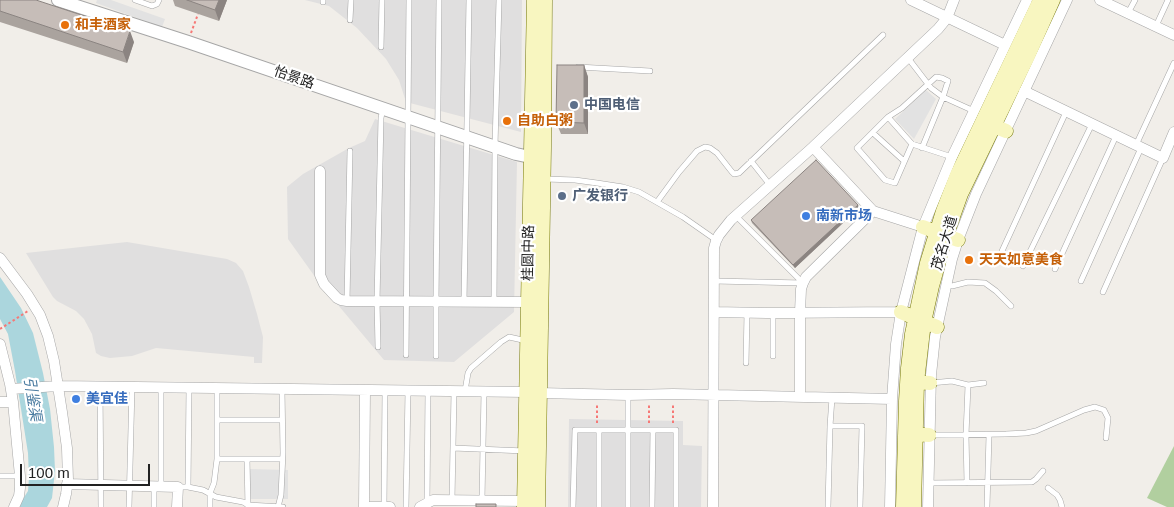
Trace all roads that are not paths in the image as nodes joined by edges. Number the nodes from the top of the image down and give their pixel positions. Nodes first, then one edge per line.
1 (58, 0) edge
2 (135, 0) edge
3 (159, 0) edge
4 (351, 0) edge
5 (382, 0) edge
6 (409, 0) edge
7 (439, 0) edge
8 (469, 0) edge
9 (499, 0) edge
10 (534, 0) edge
11 (545, 0) edge
12 (911, 0) edge
13 (954, 0) edge
14 (1053, 0) edge
15 (1067, 0) edge
16 (1134, 0) edge
17 (1168, 0) edge
18 (1033, 1) edge
19 (1103, 1) edge
20 (88, 5) edge
21 (1128, 13) junction
22 (947, 18) junction
23 (350, 20) dead end
24 (1156, 26) junction
25 (1044, 34) junction
26 (883, 35) dead end
27 (1174, 35) edge
28 (381, 47) dead end
29 (1016, 51) junction
30 (907, 57) junction
31 (1174, 63) edge
32 (574, 67) edge
33 (650, 71) dead end
34 (928, 84) junction
35 (1013, 86) junction
36 (943, 96) junction
37 (383, 108) junction
38 (974, 111) junction
39 (1066, 111) junction
40 (408, 116) junction
41 (888, 117) junction
42 (1092, 124) junction
43 (437, 127) junction
44 (1000, 128) junction
45 (1174, 132) edge
46 (872, 133) junction
47 (1117, 136) junction
48 (466, 137) junction
49 (912, 144) junction
50 (496, 146) junction
51 (1139, 146) junction
52 (813, 147) junction
53 (922, 148) junction
54 (350, 151) dead end
55 (537, 158) junction
56 (1163, 158) junction
57 (752, 161) junction
58 (904, 161) junction
59 (963, 161) junction
60 (320, 171) dead end
61 (544, 179) junction
62 (770, 185) junction
63 (973, 186) junction
64 (657, 202) junction
65 (873, 211) junction
66 (735, 216) junction
67 (941, 234) junction
68 (716, 241) junction
69 (1002, 251) dead end
70 (0, 258) edge
71 (1024, 266) dead end
72 (1055, 269) dead end
73 (929, 272) junction
74 (714, 281) junction
75 (1081, 281) dead end
76 (803, 283) junction
77 (1103, 292) dead end
78 (347, 301) junction
79 (377, 301) junction
80 (406, 301) junction
81 (436, 301) junction
82 (464, 302) junction
83 (494, 302) junction
84 (528, 302) junction
85 (1011, 306) dead end
86 (714, 312) junction
87 (747, 312) junction
88 (800, 312) junction
89 (901, 312) junction
90 (772, 313) junction
91 (925, 322) junction
92 (527, 341) junction
93 (0, 344) edge
94 (378, 347) dead end
95 (406, 355) dead end
96 (436, 356) dead end
97 (773, 356) dead end
98 (746, 363) dead end
99 (924, 382) junction
100 (984, 383) dead end
101 (968, 385) junction
102 (54, 386) junction
103 (100, 387) junction
104 (132, 387) junction
105 (161, 388) junction
106 (189, 388) junction
107 (15, 389) junction
108 (217, 389) junction
109 (282, 390) junction
110 (364, 391) junction
111 (386, 391) junction
112 (408, 391) junction
113 (428, 391) junction
114 (454, 392) junction
115 (465, 392) junction
116 (484, 392) junction
117 (533, 393) junction
118 (628, 395) junction
119 (713, 395) junction
120 (800, 397) junction
121 (832, 397) junction
122 (905, 400) junction
123 (0, 402) edge
124 (13, 402) junction
125 (217, 420) junction
126 (282, 420) junction
127 (830, 426) junction
128 (598, 430) junction
129 (628, 430) junction
130 (651, 430) junction
131 (989, 434) junction
132 (922, 435) junction
133 (966, 435) junction
134 (1106, 438) dead end
135 (453, 448) junction
136 (483, 449) junction
137 (525, 451) junction
138 (217, 460) junction
139 (248, 460) junction
140 (282, 460) junction
141 (1043, 471) dead end
142 (0, 476) edge
143 (20, 476) junction
144 (916, 483) junction
145 (967, 483) junction
146 (987, 483) junction
147 (67, 484) junction
148 (101, 485) junction
149 (130, 486) junction
150 (158, 486) junction
151 (183, 487) junction
152 (1048, 488) dead end
153 (210, 493) junction
154 (452, 500) junction
155 (482, 501) junction
156 (524, 504) edge
157 (248, 506) edge
158 (425, 506) edge
159 (14, 507) edge
160 (62, 507) edge
161 (101, 507) edge
162 (129, 507) edge
163 (154, 507) edge
164 (177, 507) edge
165 (210, 507) edge
166 (278, 507) edge
167 (283, 507) edge
168 (364, 507) edge
169 (384, 507) edge
170 (390, 507) edge
171 (406, 507) edge
172 (538, 507) edge
173 (574, 507) edge
174 (599, 507) edge
175 (628, 507) edge
176 (652, 507) edge
177 (676, 507) edge
178 (712, 507) edge
179 (828, 507) edge
180 (860, 507) edge
181 (890, 507) edge
182 (903, 507) edge
183 (914, 507) edge
184 (928, 507) edge
185 (987, 507) edge
186 (1062, 507) edge

1 - 20 street, 怡景路
2 - 3 lane
4 - 23 lane
5 - 28 lane
6 - 40 lane
7 - 43 lane
8 - 48 lane
9 - 50 lane
10 - 55 main road, 桂圆中路
11 - 55 main road, 桂圆中路
12 - 22 street
13 - 22 street
14 - 25 main road, 茂名大道
15 - 25 street
16 - 21 lane
17 - 24 lane
18 - 29 main road, 茂名大道
19 - 21 street
20 - 37 street, 怡景路
21 - 24 street
22 - 29 street
22 - 30 street
24 - 27 street
25 - 29 main road, 茂名大道
25 - 35 street
26 - 57 lane
29 - 35 main road, 茂名大道
29 - 38 street
30 - 34 lane
30 - 52 street
31 - 51 lane
32 - 33 lane
34 - 36 lane
34 - 36 lane
34 - 41 lane
35 - 39 street
35 - 44 main road, 茂名大道
35 - 59 main road, 茂名大道
36 - 38 lane
36 - 53 lane
37 - 40 street, 怡景路
37 - 79 lane
38 - 59 street
39 - 42 street
39 - 69 lane
40 - 43 street, 怡景路
40 - 80 lane
41 - 46 lane
41 - 49 lane
42 - 47 street
42 - 71 lane
43 - 48 street, 怡景路
43 - 81 lane
44 - 59 main road, 茂名大道
44 - 63 street
45 - 56 street
46 - 58 lane
46 - 58 lane
47 - 51 street
47 - 72 lane
48 - 50 street, 怡景路
48 - 82 lane
49 - 53 lane
49 - 58 lane
50 - 55 street, 怡景路
50 - 83 lane
51 - 56 street
51 - 75 lane
52 - 62 street
52 - 65 street
53 - 59 lane
54 - 78 lane
55 - 61 main road, 桂圆中路
55 - 84 main road, 桂圆中路
56 - 77 lane
57 - 62 lane
57 - 64 lane
59 - 63 main road, 茂名大道
59 - 67 main road, 茂名大道
60 - 78 street
61 - 64 lane
61 - 117 main road, 桂圆中路
62 - 66 street
63 - 67 main road, 茂名大道
64 - 68 lane
65 - 67 street
65 - 76 street
66 - 68 street
66 - 76 lane
67 - 73 main road, 茂名大道
67 - 73 street
68 - 74 street
70 - 102 street
73 - 85 lane
73 - 89 street
73 - 91 main road, 茂名大道
74 - 76 lane
74 - 86 street
76 - 88 street
78 - 79 street
79 - 80 street
79 - 94 lane
80 - 81 street
80 - 95 lane
81 - 82 street
81 - 96 lane
82 - 83 street
83 - 84 street
84 - 92 main road, 桂圆中路
86 - 87 street
86 - 119 street
87 - 90 street
87 - 98 lane
88 - 89 street
88 - 90 street
88 - 120 street
89 - 91 main road
89 - 122 street
90 - 97 lane
91 - 99 main road, 茂名大道
91 - 122 main road, 茂名大道
92 - 115 lane
92 - 117 main road, 桂圆中路
93 - 107 street
99 - 101 lane
99 - 122 main road, 茂名大道
99 - 132 street
100 - 101 lane
101 - 133 lane
102 - 103 street
102 - 107 street
102 - 147 street
103 - 104 street
103 - 148 lane
104 - 105 street
104 - 149 lane
105 - 106 street
105 - 150 lane
106 - 108 street
106 - 151 lane
107 - 124 street
108 - 109 street
108 - 125 lane
109 - 110 street
109 - 126 lane
110 - 111 street
110 - 168 street
111 - 112 street
111 - 169 lane
112 - 113 street
112 - 171 lane
113 - 114 street
113 - 158 lane
114 - 115 street
114 - 135 lane
115 - 116 street
116 - 117 street
116 - 136 lane
117 - 118 street
117 - 137 main road, 桂圆中路
117 - 172 main road, 桂圆中路
118 - 119 street
118 - 129 lane
119 - 120 street
119 - 178 street
120 - 121 street
121 - 122 street
121 - 127 lane
122 - 132 main road, 茂名大道
122 - 144 main road, 茂名大道
122 - 181 street
123 - 124 street
124 - 143 street
125 - 126 lane
125 - 138 lane
126 - 140 lane
127 - 179 lane
127 - 180 lane
128 - 129 lane
128 - 173 lane
128 - 174 lane
129 - 130 lane
129 - 175 lane
130 - 176 lane
130 - 177 lane
131 - 133 lane
131 - 134 lane
131 - 146 lane
132 - 133 lane
132 - 144 main road, 茂名大道
133 - 145 lane
135 - 136 lane
135 - 154 lane
136 - 137 lane
136 - 155 lane
137 - 156 main road, 桂圆中路
138 - 139 lane
138 - 153 lane
139 - 140 lane
139 - 157 lane
140 - 166 lane
141 - 146 lane
142 - 143 lane
143 - 159 street
144 - 145 lane
144 - 182 main road, 茂名大道
144 - 183 main road, 茂名大道
144 - 184 street
145 - 146 lane
146 - 185 lane
147 - 148 street
147 - 160 street
148 - 149 street
148 - 161 lane
149 - 150 street
149 - 162 lane
150 - 151 street
150 - 163 lane
151 - 153 lane
151 - 164 street
152 - 186 lane
153 - 157 lane
153 - 165 lane
154 - 155 street
154 - 158 street
155 - 156 street
157 - 166 lane
166 - 167 lane
168 - 169 street
169 - 170 street

